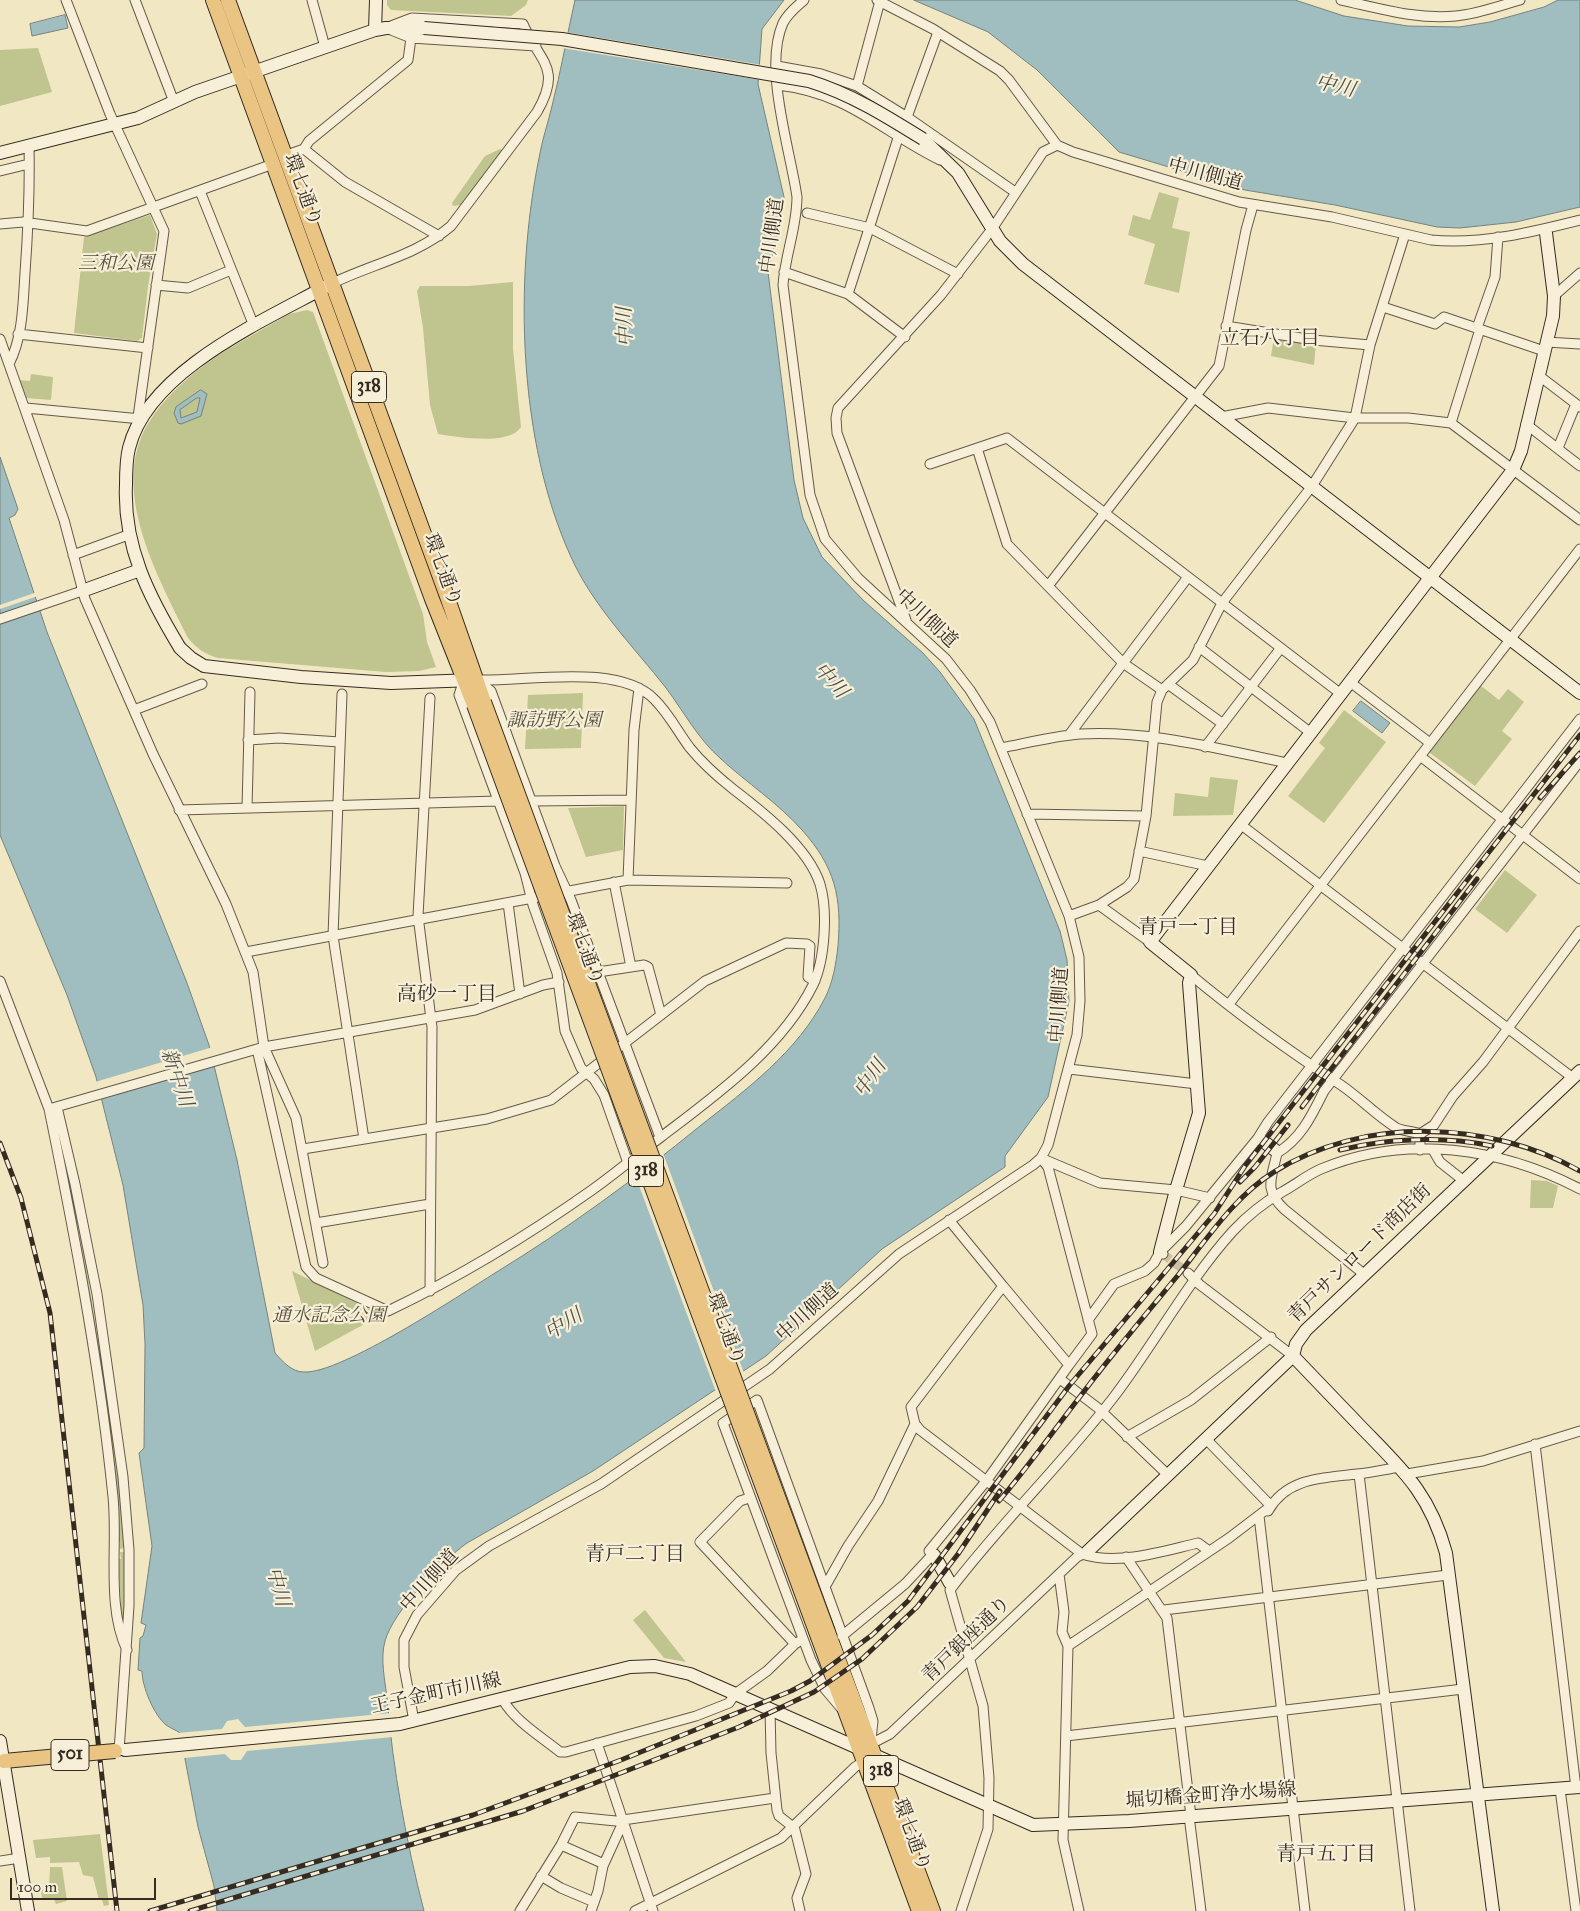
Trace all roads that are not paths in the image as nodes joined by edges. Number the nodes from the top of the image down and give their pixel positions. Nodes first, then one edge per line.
1 (66, 0) edge
2 (135, 0) edge
3 (213, 0) edge
4 (228, 0) edge
5 (312, 0) edge
6 (376, 0) edge
7 (804, 0) edge
8 (1341, 0) edge
9 (1520, 0) edge
10 (878, 1) edge
11 (380, 29) junction
12 (938, 32) junction
13 (411, 38) junction
14 (325, 46) junction
15 (536, 46) junction
16 (777, 66) junction
17 (247, 74) junction
18 (778, 85) junction
19 (857, 86) junction
20 (174, 102) junction
21 (907, 117) junction
22 (116, 125) junction
23 (900, 135) junction
24 (1057, 145) junction
25 (29, 146) junction
26 (304, 149) junction
27 (0, 153) edge
28 (278, 160) junction
29 (29, 164) junction
30 (952, 165) junction
31 (0, 171) edge
32 (200, 191) junction
33 (1015, 192) junction
34 (1253, 205) junction
35 (154, 208) junction
36 (807, 213) dead end
37 (1580, 220) edge
38 (28, 223) junction
39 (0, 224) edge
40 (870, 228) junction
41 (992, 229) junction
42 (1546, 231) junction
43 (1405, 234) junction
44 (439, 236) junction
45 (1498, 237) junction
46 (231, 270) junction
47 (784, 272) junction
48 (1580, 273) edge
49 (958, 274) junction
50 (156, 285) junction
51 (325, 287) junction
52 (848, 294) junction
53 (1554, 296) junction
54 (1383, 307) junction
55 (254, 326) junction
56 (1226, 326) junction
57 (1478, 329) junction
58 (18, 334) junction
59 (905, 336) junction
60 (0, 339) edge
61 (1580, 344) edge
62 (1370, 345) junction
63 (1545, 347) junction
64 (148, 348) junction
65 (9, 364) junction
66 (1538, 375) junction
67 (1195, 396) junction
68 (1578, 405) edge
69 (26, 408) junction
70 (1221, 417) junction
71 (139, 418) junction
72 (1355, 418) junction
73 (1451, 423) junction
74 (1526, 424) junction
75 (976, 448) junction
76 (1558, 448) junction
77 (930, 464) dead end
78 (1580, 466) edge
79 (1513, 470) junction
80 (1312, 486) junction
81 (1104, 512) junction
82 (1580, 520) edge
83 (128, 535) junction
84 (1580, 549) edge
85 (73, 555) junction
86 (140, 570) junction
87 (1188, 577) junction
88 (1430, 578) junction
89 (1048, 586) junction
90 (82, 591) junction
91 (1222, 603) junction
92 (0, 620) edge
93 (906, 620) junction
94 (1510, 639) junction
95 (1200, 647) junction
96 (1280, 649) junction
97 (1123, 663) junction
98 (470, 679) junction
99 (1350, 682) junction
100 (202, 684) dead end
101 (1165, 687) junction
102 (640, 688) junction
103 (1250, 688) junction
104 (250, 692) dead end
105 (1580, 693) edge
106 (342, 694) dead end
107 (1340, 694) junction
108 (430, 698) dead end
109 (134, 710) junction
110 (1580, 719) edge
111 (1223, 724) junction
112 (1311, 733) junction
113 (1069, 735) junction
114 (1154, 737) junction
115 (248, 740) junction
116 (340, 742) junction
117 (1430, 743) junction
118 (1206, 747) junction
119 (1001, 748) junction
120 (1420, 756) junction
121 (1580, 761) edge
122 (1287, 763) junction
123 (630, 800) junction
124 (498, 801) junction
125 (531, 801) junction
126 (424, 804) junction
127 (338, 806) junction
128 (247, 808) junction
129 (179, 810) junction
130 (1027, 814) junction
131 (1146, 816) junction
132 (1502, 819) junction
133 (1240, 824) junction
134 (1523, 835) junction
135 (1139, 851) junction
136 (1208, 866) junction
137 (1580, 879) edge
138 (628, 880) junction
139 (614, 882) junction
140 (787, 883) dead end
141 (1321, 884) junction
142 (567, 890) junction
143 (530, 898) junction
144 (508, 903) junction
145 (1099, 905) junction
146 (1068, 916) junction
147 (418, 919) junction
148 (1580, 931) edge
149 (332, 936) junction
150 (1150, 942) junction
151 (1403, 948) junction
152 (246, 952) junction
153 (1424, 964) junction
154 (632, 967) junction
155 (598, 972) junction
156 (1191, 975) junction
157 (815, 981) junction
158 (0, 982) edge
159 (559, 982) junction
160 (520, 994) junction
161 (1228, 1004) junction
162 (661, 1014) junction
163 (431, 1018) junction
164 (1508, 1028) junction
165 (348, 1031) junction
166 (625, 1045) junction
167 (258, 1049) junction
168 (1311, 1067) junction
169 (1069, 1069) junction
170 (587, 1074) junction
171 (1576, 1074) edge
172 (1332, 1081) junction
173 (1197, 1084) junction
174 (56, 1107) junction
175 (431, 1129) junction
176 (1420, 1134) junction
177 (660, 1137) junction
178 (364, 1139) junction
179 (1260, 1140) junction
180 (302, 1149) junction
181 (1420, 1150) junction
182 (1433, 1150) junction
183 (1277, 1152) junction
184 (1492, 1155) junction
185 (1041, 1158) junction
186 (628, 1163) junction
187 (1464, 1181) junction
188 (1580, 1189) edge
189 (1176, 1190) junction
190 (1273, 1196) junction
191 (1210, 1198) junction
192 (430, 1204) junction
193 (949, 1220) junction
194 (316, 1223) junction
195 (1162, 1253) junction
196 (324, 1263) dead end
197 (1365, 1274) junction
198 (1191, 1276) junction
199 (1003, 1286) junction
200 (430, 1291) junction
201 (1088, 1320) junction
202 (1271, 1337) junction
203 (1293, 1356) junction
204 (1069, 1365) junction
205 (1060, 1378) junction
206 (1102, 1412) junction
207 (915, 1424) junction
208 (1580, 1431) edge
209 (1128, 1437) junction
210 (1206, 1439) junction
211 (1535, 1444) junction
212 (1403, 1470) junction
213 (1359, 1474) junction
214 (1168, 1475) junction
215 (987, 1480) junction
216 (749, 1498) junction
217 (1020, 1506) junction
218 (1271, 1506) junction
219 (1259, 1520) junction
220 (1209, 1551) junction
221 (1084, 1553) junction
222 (934, 1555) junction
223 (1126, 1557) junction
224 (1059, 1574) junction
225 (1448, 1575) junction
226 (826, 1585) junction
227 (951, 1585) junction
228 (1371, 1585) junction
229 (1150, 1591) junction
230 (1268, 1597) junction
231 (1164, 1610) junction
232 (823, 1634) junction
233 (842, 1636) junction
234 (799, 1641) junction
235 (1068, 1646) junction
236 (127, 1650) junction
237 (971, 1658) junction
238 (1463, 1689) junction
239 (735, 1694) junction
240 (1384, 1698) junction
241 (503, 1700) junction
242 (770, 1709) junction
243 (1281, 1710) junction
244 (845, 1713) junction
245 (414, 1721) junction
246 (1179, 1723) junction
247 (1066, 1736) junction
248 (0, 1740) edge
249 (597, 1743) junction
250 (120, 1751) junction
251 (867, 1753) junction
252 (2, 1762) edge
253 (1578, 1788) edge
254 (1560, 1789) junction
255 (1477, 1796) junction
256 (774, 1798) junction
257 (1397, 1801) junction
258 (988, 1806) junction
259 (1293, 1809) junction
260 (1190, 1816) junction
261 (624, 1820) junction
262 (1063, 1825) junction
263 (793, 1827) junction
264 (561, 1844) junction
265 (20, 1858) junction
266 (0, 1861) edge
267 (604, 1864) junction
268 (541, 1876) junction
269 (592, 1907) edge
270 (652, 1907) edge
271 (28, 1911) edge
272 (520, 1911) edge
273 (635, 1911) edge
274 (800, 1911) edge
275 (918, 1911) edge
276 (933, 1911) edge
277 (961, 1911) edge
278 (1079, 1911) edge
279 (1201, 1911) edge
280 (1305, 1911) edge
281 (1410, 1911) edge
282 (1493, 1911) edge
283 (1576, 1911) edge

1 - 22 street
2 - 20 street
3 - 17 main road, 環七通り / 318
4 - 17 main road, 環七通り / 318
5 - 14 street
6 - 11 street
7 - 16 street, 中川側道
8 - 9 street
10 - 12 street
10 - 19 street
11 - 13 street
11 - 14 street
11 - 15 street
11 - 30 street, bridge
12 - 21 street
12 - 24 street
13 - 15 street
13 - 26 street
14 - 17 street
15 - 44 street
16 - 18 street, 中川側道
16 - 19 street
17 - 20 street
17 - 28 main road, 環七通り / 318
18 - 23 street
18 - 47 street, 中川側道
19 - 21 street
20 - 22 street
21 - 33 street
22 - 25 street
22 - 35 street
23 - 30 street
23 - 40 street
24 - 33 street
24 - 34 street, 中川側道
25 - 27 street
25 - 29 street
26 - 28 street
26 - 44 street
28 - 32 street
28 - 51 main road, 環七通り / 318
29 - 31 street
29 - 38 street
30 - 41 street
32 - 35 street
32 - 46 street
33 - 41 street
34 - 43 street, 中川側道
34 - 56 street
35 - 38 street
35 - 50 street
36 - 40 street
37 - 42 street, 中川側道
38 - 39 street
38 - 58 street
40 - 49 street
40 - 52 street
41 - 49 street
41 - 67 street
42 - 45 street, 中川側道
42 - 53 street
43 - 45 street, 中川側道
43 - 54 street
44 - 51 street
45 - 57 street
46 - 50 street
46 - 55 street
47 - 52 street
47 - 93 street, 中川側道
48 - 53 street
49 - 59 street
50 - 64 street
51 - 55 street
51 - 98 main road, 環七通り / 318
52 - 59 street
53 - 63 street
54 - 57 street
54 - 62 street
55 - 71 street
56 - 62 street
56 - 67 street
57 - 63 street
57 - 73 street
58 - 64 street
58 - 65 street
59 - 93 street
60 - 65 street
61 - 63 street
62 - 72 street
63 - 66 street
64 - 71 street
65 - 69 street
66 - 68 street
66 - 74 street
67 - 70 street
67 - 81 street
68 - 76 street
69 - 71 street
69 - 85 street
70 - 72 street
70 - 80 street
71 - 83 street
72 - 73 street
72 - 80 street
73 - 79 street
74 - 76 street
74 - 79 street
75 - 77 street
75 - 81 street
75 - 89 street
76 - 78 street
79 - 82 street
79 - 88 street
80 - 88 street
80 - 91 street
81 - 87 street
81 - 89 street
83 - 85 street
83 - 86 street
84 - 94 street
85 - 90 street
86 - 90 street
86 - 98 street
87 - 91 street
87 - 97 street
88 - 94 street
88 - 99 street
89 - 97 street
90 - 92 street
90 - 109 street
91 - 95 street
91 - 96 street
93 - 119 street, 中川側道
94 - 105 street
94 - 117 street
95 - 101 street
95 - 103 street
96 - 103 street
96 - 107 street
97 - 101 street
97 - 113 street
98 - 102 street
98 - 124 street
98 - 125 street
98 - 232 main road, 環七通り / 318, bridge
99 - 107 street
99 - 117 street
100 - 109 street
101 - 111 street
101 - 114 street
102 - 123 street
102 - 157 street
103 - 111 street
103 - 112 street
104 - 115 street
106 - 116 street
107 - 112 street
108 - 126 street
109 - 129 street
110 - 132 street
111 - 118 street
112 - 122 street
113 - 114 street
113 - 119 street
114 - 118 street
114 - 131 street
115 - 116 street
115 - 128 street
116 - 127 street
117 - 120 street
118 - 122 street
119 - 130 street, 中川側道
120 - 132 street
120 - 141 street
121 - 134 street
122 - 133 street
123 - 125 street
123 - 138 street
124 - 126 street
124 - 143 street
125 - 142 street
126 - 127 street
126 - 147 street
127 - 128 street
127 - 149 street
128 - 129 street
129 - 152 street
130 - 131 street
130 - 146 street, 中川側道
131 - 135 street
132 - 134 street
132 - 151 street
133 - 136 street
133 - 141 street
134 - 137 street
134 - 153 street
135 - 136 street
135 - 145 street
136 - 150 street
138 - 139 street
138 - 140 street
139 - 142 street
139 - 154 street
141 - 151 street
141 - 161 street
142 - 143 street
142 - 155 street
143 - 144 street
143 - 159 street
144 - 147 street
144 - 160 street
145 - 146 street
145 - 150 street
146 - 169 street, 中川側道
147 - 149 street
147 - 163 street
148 - 164 street
149 - 152 street
149 - 165 street
150 - 156 street
151 - 153 street
151 - 168 street
152 - 167 street
153 - 164 street
153 - 172 street
154 - 155 street
154 - 162 street
155 - 166 street
156 - 161 street
156 - 173 street
157 - 162 street
157 - 177 street
158 - 174 street
159 - 160 street
159 - 170 street
160 - 163 street
161 - 168 street
162 - 166 street
163 - 165 street
163 - 175 street
164 - 171 street
164 - 176 street
165 - 167 street
165 - 178 street
166 - 170 street
166 - 177 street
167 - 174 street
167 - 180 street
167 - 200 street
168 - 172 street
168 - 179 street
169 - 173 street
169 - 185 street, 中川側道
170 - 175 street
170 - 186 street
171 - 184 street, 青戸サンロード商店街
172 - 176 street
172 - 183 street
173 - 189 street
174 - 236 street
174 - 236 street
175 - 178 street
175 - 192 street
176 - 181 street
177 - 186 street
178 - 180 street
179 - 183 street
179 - 191 street
180 - 194 street
181 - 182 street
181 - 190 street
182 - 184 street
182 - 187 street
183 - 190 street
184 - 187 street, 青戸サンロード商店街
184 - 188 street
185 - 189 street
185 - 193 street, 中川側道
185 - 201 street
186 - 200 street
187 - 197 street, 青戸サンロード商店街
189 - 191 street
189 - 195 street
190 - 197 street
190 - 198 street
191 - 195 street
192 - 194 street
192 - 200 street
193 - 199 street
193 - 245 street, 中川側道
194 - 196 street
195 - 201 street
197 - 203 street, 青戸サンロード商店街
198 - 202 street
198 - 206 street
199 - 204 street
199 - 207 street
201 - 204 street
202 - 203 street
202 - 209 street
203 - 210 street, 青戸サンロード商店街
203 - 212 street
204 - 205 street
205 - 206 street
205 - 215 street
206 - 209 street
206 - 217 street
207 - 215 street
207 - 226 street
208 - 211 street
209 - 214 street
210 - 214 street, 青戸サンロード商店街
210 - 218 street
211 - 212 street
211 - 253 street
212 - 213 street
212 - 225 street
213 - 218 street
213 - 228 street
214 - 221 street, 青戸サンロード商店街
215 - 217 street
215 - 222 street
216 - 226 street
216 - 234 street
216 - 234 street
217 - 221 street
217 - 227 street
218 - 219 street
219 - 220 street
219 - 230 street
220 - 223 street
220 - 229 street
221 - 223 street
221 - 224 street, 青戸銀座通り
222 - 227 street
222 - 233 street
223 - 229 street
224 - 235 street
224 - 237 street, 青戸銀座通り
225 - 228 street
225 - 238 street
226 - 233 street
227 - 237 street
228 - 230 street
228 - 240 street
229 - 231 street
229 - 235 street
230 - 231 street
230 - 243 street
231 - 246 street
232 - 244 main road, 環七通り / 318
232 - 251 main road, 環七通り / 318
233 - 251 street
234 - 239 street
234 - 244 street
235 - 247 street
236 - 250 street
237 - 251 street, 青戸銀座通り
237 - 258 street
238 - 240 street
238 - 255 street
239 - 241 street, 王子金町市川線 / 501
239 - 242 street, 王子金町市川線 / 501
239 - 249 street
240 - 243 street
240 - 257 street
241 - 245 street, 王子金町市川線 / 501
241 - 249 street
242 - 251 street, 王子金町市川線 / 501
242 - 256 street
243 - 246 street
243 - 259 street
244 - 251 main road, 環七通り / 318
245 - 250 street, 王子金町市川線 / 501
246 - 247 street
246 - 260 street
247 - 262 street
248 - 252 street
249 - 261 street
250 - 252 main road, 王子金町市川線 / 501, bridge
251 - 258 street, 堀切橋金町浄水場線
251 - 263 street, 青戸銀座通り
251 - 275 main road, 環七通り / 318
251 - 276 main road, 環七通り / 318
252 - 265 street
253 - 254 street, 堀切橋金町浄水場線
254 - 255 street, 堀切橋金町浄水場線
254 - 283 street
255 - 257 street, 堀切橋金町浄水場線
255 - 282 street
256 - 261 street
256 - 263 street
257 - 259 street, 堀切橋金町浄水場線
257 - 281 street
258 - 262 street, 堀切橋金町浄水場線
258 - 277 street
259 - 260 street, 堀切橋金町浄水場線
259 - 280 street
260 - 262 street, 堀切橋金町浄水場線
260 - 279 street
261 - 264 street
261 - 267 street
261 - 270 street
262 - 278 street
263 - 270 street, 青戸銀座通り
263 - 274 street
264 - 267 street
264 - 268 street
265 - 266 street
265 - 271 street
267 - 269 street
268 - 269 street
268 - 272 street
270 - 273 street, 青戸銀座通り

